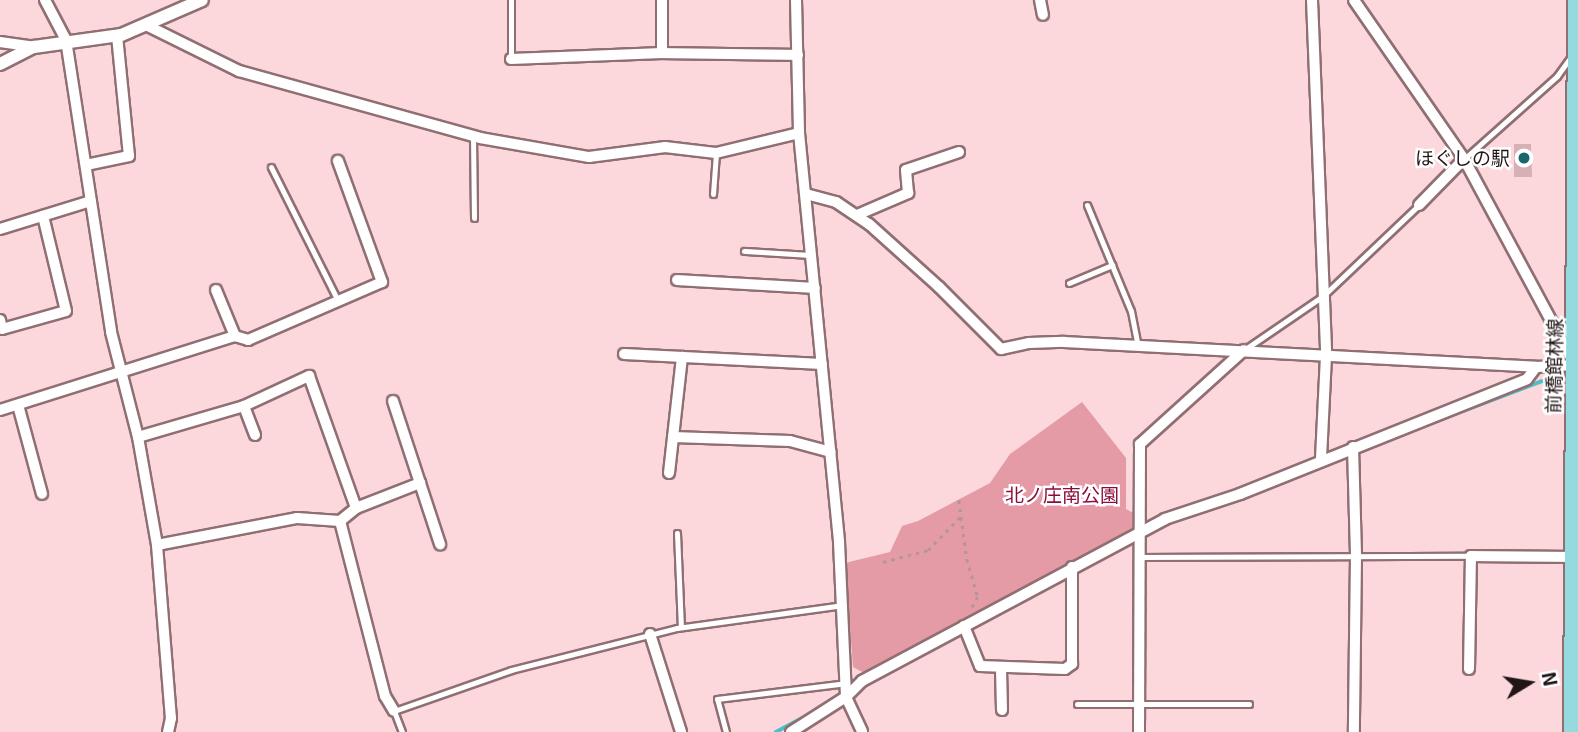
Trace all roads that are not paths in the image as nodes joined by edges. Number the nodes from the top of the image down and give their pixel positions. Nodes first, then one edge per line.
1 (45, 0) edge
2 (202, 0) edge
3 (511, 0) edge
4 (662, 0) edge
5 (796, 0) edge
6 (1040, 0) edge
7 (1312, 0) edge
8 (1354, 0) edge
9 (1576, 0) edge
10 (1043, 15) dead end
11 (148, 26) junction
12 (117, 36) junction
13 (66, 40) junction
14 (0, 42) edge
15 (34, 47) junction
16 (1577, 48) edge
17 (662, 53) junction
18 (798, 55) junction
19 (511, 60) joint
20 (0, 64) edge
21 (799, 134) junction
22 (473, 136) junction
23 (959, 152) dead end
24 (716, 153) junction
25 (1464, 159) junction
26 (338, 161) dead end
27 (86, 165) junction
28 (271, 166) dead end
29 (713, 194) dead end
30 (806, 194) junction
31 (91, 201) junction
32 (1087, 205) dead end
33 (1419, 205) joint
34 (857, 215) junction
35 (43, 216) junction
36 (474, 218) dead end
37 (0, 229) edge
38 (744, 251) dead end
39 (812, 256) junction
40 (1112, 265) junction
41 (677, 280) dead end
42 (1069, 283) dead end
43 (815, 288) junction
44 (216, 290) dead end
45 (1323, 296) junction
46 (338, 302) junction
47 (1, 326) edge
48 (235, 336) junction
49 (1138, 347) junction
50 (1244, 349) junction
51 (624, 354) dead end
52 (1326, 356) junction
53 (682, 357) junction
54 (822, 364) junction
55 (1536, 367) junction
56 (121, 372) junction
57 (1576, 379) edge
58 (393, 401) dead end
59 (18, 405) junction
60 (244, 406) junction
61 (0, 410) edge
62 (255, 435) dead end
63 (673, 437) junction
64 (138, 438) junction
65 (1353, 447) junction
66 (831, 452) junction
67 (1321, 459) junction
68 (669, 473) dead end
69 (420, 483) junction
70 (41, 494) dead end
71 (356, 508) junction
72 (340, 521) junction
73 (677, 533) dead end
74 (1140, 533) junction
75 (440, 544) dead end
76 (157, 545) junction
77 (1356, 556) junction
78 (1471, 556) junction
79 (1572, 556) junction
80 (1139, 557) junction
81 (1072, 567) junction
82 (843, 605) junction
83 (964, 626) junction
84 (681, 627) junction
85 (650, 634) junction
86 (1002, 669) junction
87 (1469, 669) dead end
88 (847, 683) junction
89 (846, 697) junction
90 (1077, 704) dead end
91 (1249, 704) dead end
92 (1139, 705) junction
93 (1002, 710) dead end
94 (394, 711) junction
95 (168, 732) edge
96 (402, 732) edge
97 (681, 732) edge
98 (726, 732) edge
99 (791, 732) edge
100 (862, 732) edge
101 (1139, 732) edge
102 (1354, 732) edge
103 (1572, 732) edge

1 - 13 street
2 - 11 street
3 - 19 lane
4 - 17 street
5 - 18 street
6 - 10 street
7 - 45 street
8 - 25 street
9 - 16 main road, 前橋館林線
11 - 12 street
11 - 22 street
12 - 13 street
12 - 27 street
13 - 15 street
13 - 27 street
14 - 15 street
15 - 20 street
16 - 25 lane
16 - 57 main road, 前橋館林線
17 - 18 street
17 - 19 street
18 - 21 street
21 - 24 street
21 - 30 street
22 - 24 street
22 - 36 lane
23 - 34 street
24 - 29 lane
25 - 33 street
25 - 57 street
26 - 46 street
27 - 31 street
28 - 46 lane
30 - 34 street
30 - 39 street
31 - 35 street
31 - 56 street
32 - 40 lane
33 - 45 lane
34 - 49 street
35 - 37 street
35 - 47 street
38 - 39 lane
39 - 43 street
40 - 42 lane
40 - 49 lane
41 - 43 street
43 - 54 street
44 - 48 street
45 - 50 lane
45 - 52 street
46 - 48 street
48 - 56 street
49 - 50 street
50 - 52 street
50 - 74 street
51 - 53 street
52 - 55 street
52 - 67 street
53 - 54 street
53 - 63 street
54 - 66 street
55 - 57 street
55 - 65 street
56 - 59 street
56 - 64 street
57 - 79 main road, 前橋館林線
58 - 69 street
59 - 61 street
59 - 70 street
60 - 62 street
60 - 64 street
60 - 71 street
63 - 66 street
63 - 68 street
64 - 76 street
65 - 67 street
65 - 77 street
66 - 82 street
67 - 74 street
69 - 71 street
69 - 75 street
71 - 72 street
72 - 76 street
72 - 94 street
73 - 84 lane
74 - 80 street
74 - 81 street
76 - 95 street
77 - 78 lane
77 - 80 lane
77 - 102 street
78 - 79 street
78 - 87 street
79 - 103 main road, 前橋館林線
80 - 92 street
81 - 83 street
81 - 86 street
82 - 84 lane
82 - 88 street
83 - 86 street
83 - 89 street
84 - 85 lane
85 - 94 lane
85 - 97 street
86 - 93 street
88 - 89 street
88 - 98 lane
89 - 99 street
89 - 100 street
90 - 92 lane
91 - 92 lane
92 - 101 street
94 - 96 lane

